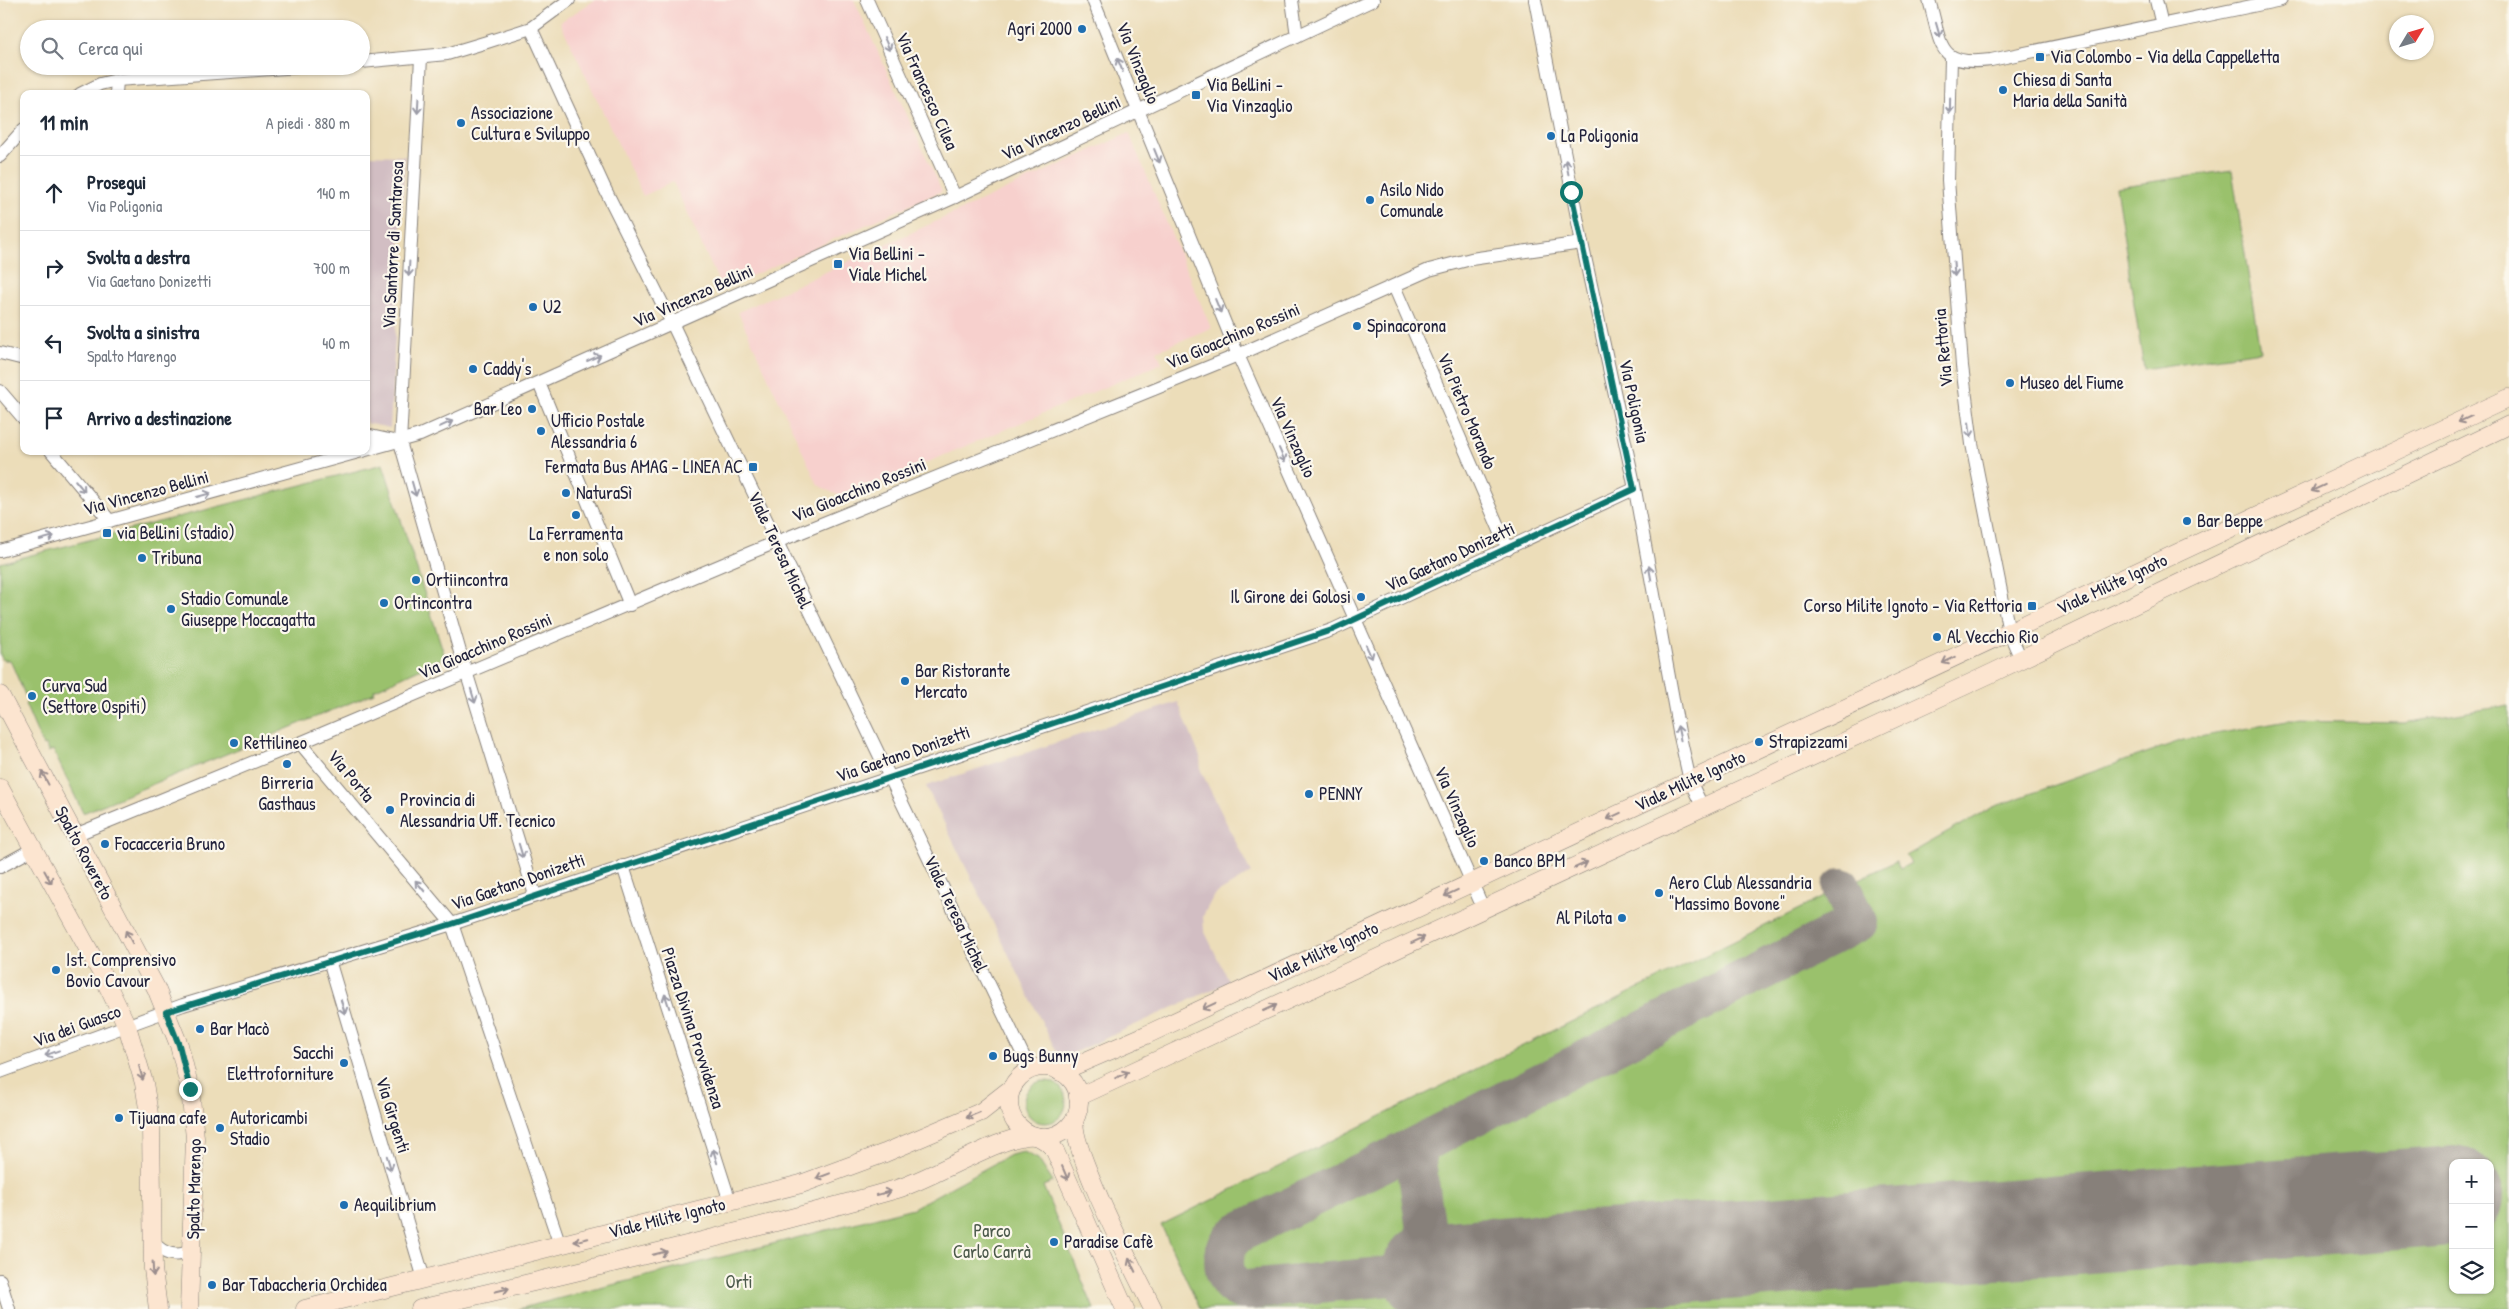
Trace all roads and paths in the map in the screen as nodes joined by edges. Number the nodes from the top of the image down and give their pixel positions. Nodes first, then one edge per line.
1 (569, 0) edge
2 (867, 0) edge
3 (1094, 0) edge
4 (1292, 0) edge
5 (1373, 0) edge
6 (1535, 0) edge
7 (1929, 0) edge
8 (2156, 0) edge
9 (2281, 0) edge
10 (2162, 25) junction
11 (531, 28) junction
12 (1297, 36) junction
13 (421, 58) junction
14 (1951, 58) junction
15 (370, 61) edge
16 (187, 75) edge
17 (117, 80) junction
18 (88, 90) edge
19 (116, 90) edge
20 (1138, 111) junction
21 (20, 134) edge
22 (0, 156) edge
23 (955, 197) junction
24 (1582, 243) junction
25 (1394, 286) junction
26 (672, 323) junction
27 (0, 353) edge
28 (1238, 355) junction
29 (20, 358) edge
30 (539, 383) junction
31 (0, 391) edge
32 (2509, 398) edge
33 (20, 414) edge
34 (2509, 425) edge
35 (370, 436) edge
36 (400, 442) junction
37 (370, 450) edge
38 (54, 455) edge
39 (352, 455) edge
40 (1634, 489) junction
41 (110, 521) junction
42 (777, 542) junction
43 (1508, 549) junction
44 (0, 551) edge
45 (630, 605) junction
46 (1355, 621) junction
47 (2009, 632) junction
48 (2021, 659) junction
49 (466, 672) junction
50 (0, 694) edge
51 (300, 744) junction
52 (890, 777) junction
53 (1690, 781) junction
54 (0, 788) edge
55 (1703, 808) junction
56 (75, 835) junction
57 (33, 850) junction
58 (623, 866) junction
59 (0, 867) edge
60 (1472, 883) junction
61 (535, 895) junction
62 (1484, 910) junction
63 (452, 924) junction
64 (329, 960) junction
65 (166, 1012) junction
66 (127, 1026) junction
67 (0, 1072) edge
68 (1028, 1072) junction
69 (1060, 1072) junction
70 (1013, 1087) junction
71 (1078, 1097) junction
72 (1075, 1118) junction
73 (1036, 1136) junction
74 (730, 1202) junction
75 (153, 1242) junction
76 (560, 1245) junction
77 (192, 1250) junction
78 (424, 1279) junction
79 (0, 1280) edge
80 (9, 1309) edge
81 (158, 1309) edge
82 (189, 1309) edge
83 (305, 1309) edge
84 (420, 1309) edge
85 (1125, 1309) edge
86 (1153, 1309) edge

1 - 11 street
2 -> 23 street, Via Francesco Cilea
20 -> 3 street, Via Vinzaglio
4 - 12 street
5 - 12 street, Via Vincenzo Bellini
24 -> 6 street, Via Poligonia
7 -> 14 street
8 - 10 street
9 - 10 street
10 - 14 street
11 - 13 street
11 - 26 street, Viale Teresa Michel
12 - 20 street, Via Vincenzo Bellini
13 - 15 street
13 -> 36 street, Via Santorre di Santarosa
14 -> 47 street, Via Rettoria
16 - 17 street
17 - 18 street
17 - 19 street
20 - 23 street, Via Vincenzo Bellini
20 -> 28 street, Via Vinzaglio
21 - 22 street
23 - 26 street, Via Vincenzo Bellini
24 - 25 street, Via Gioacchino Rossini
24 - 40 street, Via Poligonia
25 - 28 street, Via Gioacchino Rossini
25 - 43 street, Via Pietro Morando
30 -> 26 street, Via Vincenzo Bellini
26 - 42 street, Viale Teresa Michel
27 - 29 street
28 - 42 street, Via Gioacchino Rossini
28 -> 46 street, Via Vinzaglio
36 -> 30 street, Via Vincenzo Bellini
30 - 45 street
31 - 33 street
32 -> 47 main road, Viale Milite Ignoto
34 - 48 main road, Viale Milite Ignoto
35 - 36 street
37 -> 36 street, Via Vincenzo Bellini
36 -> 49 street, Via Santorre di Santarosa
38 -> 41 street
41 -> 39 street, Via Vincenzo Bellini
40 - 43 street, Via Gaetano Donizetti
53 -> 40 street, Via Poligonia
44 -> 41 street, Via Vincenzo Bellini
42 - 45 street, Via Gioacchino Rossini
42 - 52 street, Viale Teresa Michel
43 - 46 street, Via Gaetano Donizetti
45 - 49 street, Via Gioacchino Rossini
46 - 52 street, Via Gaetano Donizetti
46 -> 60 street, Via Vinzaglio
47 - 48 street, Via Rettoria
47 -> 53 main road, Viale Milite Ignoto
48 - 55 main road, Viale Milite Ignoto
49 - 51 street, Via Gioacchino Rossini
49 -> 61 street, Via Santorre di Santarosa
56 -> 50 main road, Spalto Rovereto
51 - 56 street, Via Gioacchino Rossini
63 -> 51 street, Via Porta
52 - 58 street, Via Gaetano Donizetti
52 - 68 street, Viale Teresa Michel
53 - 55 street, Via Poligonia
53 -> 60 main road, Viale Milite Ignoto
54 - 57 main road
62 -> 55 main road, Viale Milite Ignoto
65 -> 56 main road, Spalto Rovereto
57 - 59 street
57 -> 66 main road
58 - 61 street, Via Gaetano Donizetti
74 -> 58 street, Piazza Divina Provvidenza
60 - 62 street, Via Vinzaglio
60 -> 69 main road, Viale Milite Ignoto
61 - 63 street, Via Gaetano Donizetti
71 -> 62 main road, Viale Milite Ignoto
63 - 64 street, Via Gaetano Donizetti
63 - 76 street
64 - 65 street, Via Gaetano Donizetti
64 -> 78 street, Via Girgenti
65 - 66 street, Via dei Guasco
65 - 77 main road, Spalto Marengo
66 -> 67 street, Via dei Guasco
66 -> 75 main road
68 - 69 main road
68 - 70 main road
69 - 71 main road
70 - 73 main road
70 -> 74 main road, Viale Milite Ignoto
71 - 72 main road
72 - 73 main road
86 -> 72 main road
84 -> 73 main road, Viale Milite Ignoto
73 -> 85 main road
74 -> 76 main road, Viale Milite Ignoto
75 - 77 street, Spalto Marengo
75 -> 81 main road
76 - 78 main road, Viale Milite Ignoto
77 - 82 main road, Spalto Marengo
78 - 83 main road, Viale Milite Ignoto
79 - 80 street

